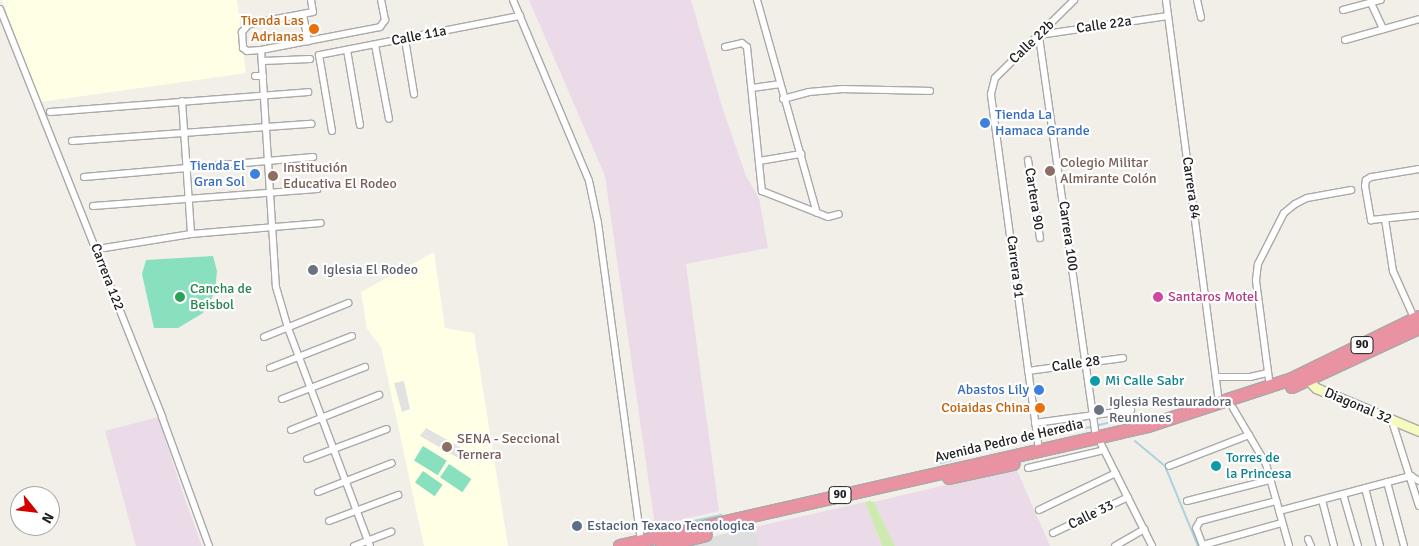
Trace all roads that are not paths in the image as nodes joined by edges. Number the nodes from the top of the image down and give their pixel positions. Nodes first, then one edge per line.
1 (311, 0) edge
2 (381, 0) edge
3 (513, 0) edge
4 (757, 0) edge
5 (1074, 0) edge
6 (1166, 0) edge
7 (1197, 0) edge
8 (1381, 0) edge
9 (1371, 3) junction
10 (0, 9) edge
11 (1343, 10) dead end
12 (303, 14) junction
13 (520, 16) junction
14 (1168, 16) junction
15 (1201, 18) dead end
16 (1419, 19) edge
17 (1383, 30) junction
18 (1039, 35) junction
19 (404, 39) junction
20 (1345, 40) dead end
21 (308, 42) junction
22 (374, 45) junction
23 (725, 47) dead end
24 (261, 50) junction
25 (347, 50) junction
26 (310, 59) dead end
27 (263, 61) junction
28 (255, 76) dead end
29 (263, 76) junction
30 (779, 84) junction
31 (992, 84) joint
32 (752, 88) junction
33 (930, 91) dead end
34 (308, 92) dead end
35 (414, 94) dead end
36 (264, 95) junction
37 (784, 99) junction
38 (182, 101) junction
39 (50, 112) dead end
40 (389, 119) dead end
41 (311, 124) dead end
42 (360, 125) dead end
43 (266, 127) junction
44 (332, 131) dead end
45 (184, 133) junction
46 (72, 141) dead end
47 (801, 154) junction
48 (313, 157) dead end
49 (1028, 160) dead end
50 (268, 161) junction
51 (759, 161) junction
52 (186, 168) junction
53 (1419, 169) edge
54 (84, 177) dead end
55 (317, 189) dead end
56 (1351, 190) dead end
57 (270, 193) junction
58 (188, 199) junction
59 (93, 206) dead end
60 (817, 213) junction
61 (839, 214) dead end
62 (1419, 215) edge
63 (1385, 219) junction
64 (321, 223) dead end
65 (271, 227) junction
66 (191, 234) junction
67 (1040, 238) dead end
68 (104, 248) dead end
69 (348, 303) dead end
70 (1418, 322) edge
71 (288, 328) junction
72 (352, 336) dead end
73 (264, 337) dead end
74 (299, 358) junction
75 (1123, 358) dead end
76 (1086, 363) junction
77 (365, 366) dead end
78 (270, 368) dead end
79 (1028, 371) junction
80 (1268, 373) junction
81 (1216, 377) junction
82 (1304, 378) junction
83 (1270, 387) junction
84 (310, 388) junction
85 (379, 395) dead end
86 (282, 398) dead end
87 (1220, 404) junction
88 (1234, 408) junction
89 (1131, 410) dead end
90 (1094, 415) junction
91 (321, 418) junction
92 (1392, 420) junction
93 (1035, 423) junction
94 (387, 429) dead end
95 (291, 430) dead end
96 (1419, 431) edge
97 (1249, 435) junction
98 (1100, 444) junction
99 (333, 450) junction
100 (1039, 450) junction
101 (307, 459) dead end
102 (392, 463) dead end
103 (1169, 466) dead end
104 (1028, 468) dead end
105 (1116, 473) junction
106 (1411, 476) junction
107 (1270, 480) junction
108 (1419, 481) edge
109 (345, 482) junction
110 (1387, 482) junction
111 (1365, 488) junction
112 (318, 492) dead end
113 (1344, 494) junction
114 (398, 495) dead end
115 (1128, 497) junction
116 (1322, 500) junction
117 (1187, 501) dead end
118 (1276, 501) junction
119 (1419, 506) edge
120 (1038, 510) dead end
121 (356, 511) junction
122 (1279, 511) junction
123 (329, 521) dead end
124 (1282, 523) junction
125 (1144, 529) junction
126 (391, 532) dead end
127 (1053, 533) dead end
128 (1308, 539) dead end
129 (368, 543) edge
130 (642, 544) edge
131 (1203, 545) edge
132 (208, 546) edge
133 (354, 546) edge
134 (620, 546) edge
135 (662, 546) edge
136 (1114, 546) edge
137 (1152, 546) edge
138 (1287, 546) edge
139 (1311, 546) edge
140 (1334, 546) edge
141 (1358, 546) edge
142 (1380, 546) edge
143 (1404, 546) edge

1 - 12 street
2 - 21 street
3 - 13 street
4 - 30 street
5 - 18 street, Calle 22b
6 - 14 street, Carrera 84
7 - 15 street
8 - 9 street
9 - 11 street
9 - 17 street
10 - 132 street, Carrera 122
12 - 21 street
12 - 24 street
13 - 19 street, Calle 11a
13 - 130 street
14 - 18 street, Calle 22a
14 - 81 street, Carrera 84
16 - 17 street
17 - 20 street
18 - 31 street, Calle 22b
18 - 76 street, Carrera 100
19 - 22 street, Calle 11a
19 - 35 street
21 - 24 street
22 - 25 street, Calle 11a
22 - 40 street
23 - 32 street
24 - 27 street
25 - 42 street
25 - 44 street, Calle 11a
26 - 27 street
27 - 29 street
28 - 29 street
29 - 36 street
30 - 32 street
30 - 37 street
31 - 79 street, Carrera 91
32 - 51 street
33 - 37 street
34 - 36 street
36 - 38 street
36 - 43 street
37 - 47 street
38 - 39 street
38 - 45 street
41 - 43 street
43 - 45 street
43 - 50 street
45 - 46 street
45 - 52 street
47 - 51 street
47 - 60 street
48 - 50 street
49 - 67 street, Cartera 90
50 - 52 street
50 - 57 street
51 - 60 street
52 - 54 street
52 - 58 street
53 - 63 street
55 - 57 street
56 - 80 street
57 - 58 street
57 - 65 street
58 - 59 street
58 - 66 street
60 - 61 street
62 - 63 street
63 - 70 street
64 - 65 street
65 - 66 street
65 - 71 street
66 - 68 street
69 - 71 street
70 - 82 highway, Avenida Pedro de Heredia / 90
71 - 73 street
71 - 74 street
72 - 74 street
74 - 78 street
74 - 84 street
75 - 76 street, Calle 28
76 - 79 street, Calle 28
76 - 90 street, Carrera 100
77 - 84 street
79 - 93 street, Carrera 91
80 - 81 street
80 - 83 street
81 - 87 street, Carrera 84
82 - 83 highway, Avenida Pedro de Heredia / 90
82 - 88 highway, Avenida Pedro de Heredia / 90
82 - 92 street, Diagonal 32
83 - 87 highway, Avenida Pedro de Heredia / 90
84 - 86 street
84 - 91 street
85 - 91 street
87 - 98 highway, Avenida Pedro de Heredia / 90
88 - 97 street
88 - 98 highway, Avenida Pedro de Heredia / 90
89 - 90 street
90 - 93 street
90 - 98 street, Carrera 100
91 - 95 street
91 - 99 street
92 - 96 street, Diagonal 32
92 - 106 street
93 - 100 street, Carrera 91
94 - 99 street
97 - 103 street
97 - 107 street
98 - 100 highway, Avenida Pedro de Heredia / 90
98 - 104 street
98 - 105 street, Carrera 100
98 - 135 highway, Avenida Pedro de Heredia / 90
99 - 101 street
99 - 109 street
100 - 130 highway, Avenida Pedro de Heredia / 90
102 - 109 street
105 - 115 street, Carrera 100
105 - 120 street
106 - 108 street
106 - 110 street
106 - 119 street
107 - 117 street
107 - 118 street
109 - 112 street
109 - 121 street
110 - 111 street
110 - 143 street
111 - 113 street
111 - 142 street
113 - 116 street
113 - 141 street
114 - 121 street
115 - 125 street, Carrera 100
115 - 127 street, Calle 33
116 - 122 street
116 - 140 street
118 - 122 street
118 - 131 street
121 - 123 street
121 - 129 street
122 - 124 street
124 - 131 street
124 - 138 street
125 - 136 street
125 - 137 street, Carrera 100
126 - 129 street
128 - 139 street
129 - 133 street
130 - 134 highway, Avenida Pedro de Heredia / 90

